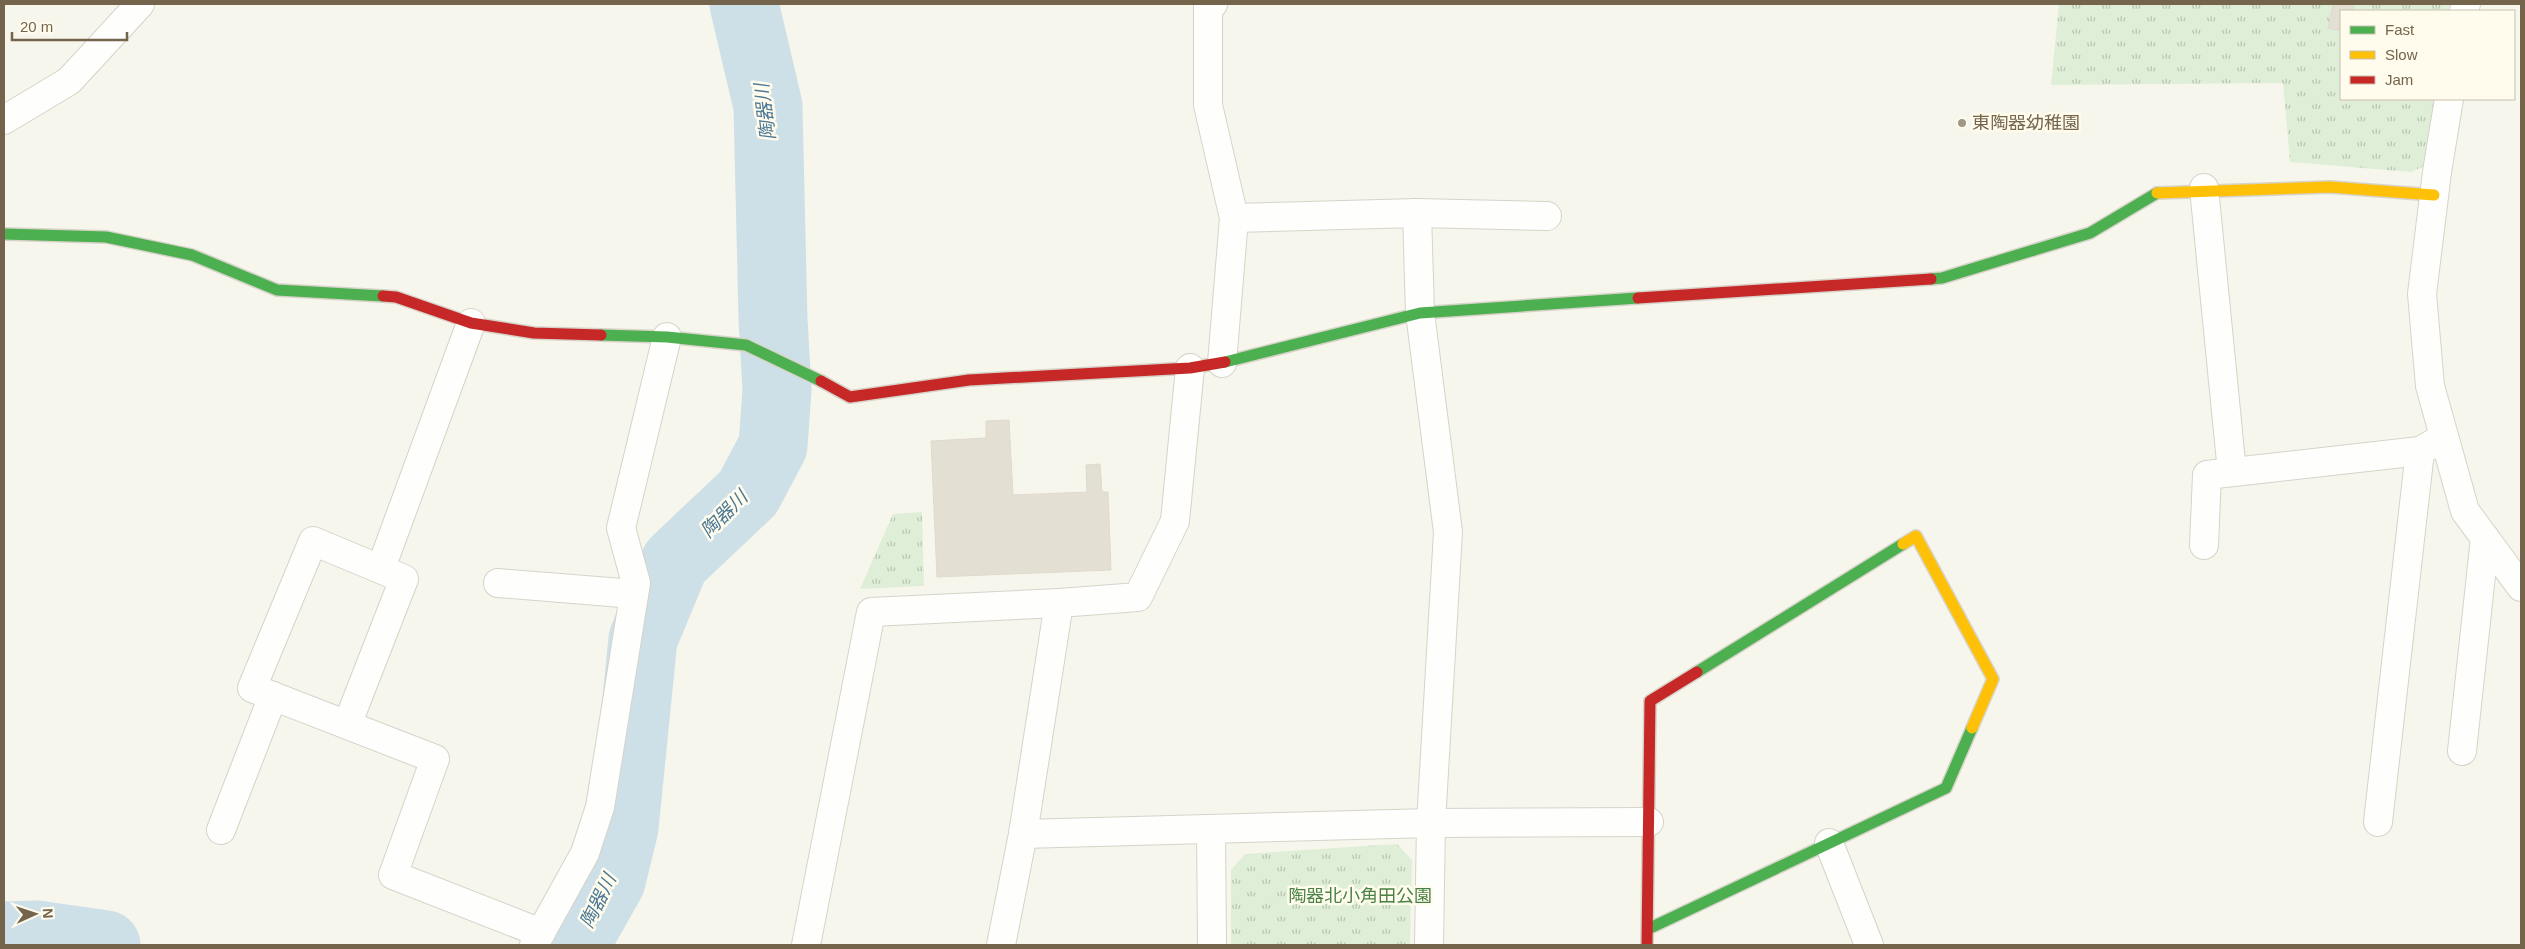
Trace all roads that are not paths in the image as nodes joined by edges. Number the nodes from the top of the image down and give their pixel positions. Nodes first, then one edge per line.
1 (140, 4) edge
2 (1208, 5) edge
3 (2449, 100) edge
4 (4, 120) edge
5 (2204, 188) junction
6 (2434, 195) junction
7 (1417, 213) junction
8 (1547, 216) dead end
9 (1234, 218) junction
10 (4, 234) edge
11 (1420, 313) junction
12 (471, 323) junction
13 (667, 337) junction
14 (1222, 363) junction
15 (1190, 368) junction
16 (2444, 437) junction
17 (2420, 452) junction
18 (2232, 472) junction
19 (2485, 538) junction
20 (2204, 545) dead end
21 (381, 568) junction
22 (498, 583) dead end
23 (2521, 587) edge
24 (634, 594) junction
25 (1059, 603) junction
26 (273, 696) junction
27 (347, 725) junction
28 (2462, 751) dead end
29 (1649, 822) junction
30 (2378, 822) dead end
31 (1431, 824) junction
32 (1212, 829) junction
33 (221, 830) dead end
34 (1023, 834) junction
35 (1829, 843) junction
36 (1648, 929) junction
37 (538, 939) edge
38 (806, 945) edge
39 (1001, 945) edge
40 (1212, 945) edge
41 (1429, 945) edge
42 (1647, 945) edge
43 (1868, 945) edge

1 - 4 street
2 - 9 street
3 - 6 street
5 - 6 street
5 - 11 street
5 - 18 street
6 - 16 street
7 - 8 street
7 - 9 street
7 - 11 street
9 - 14 street
10 - 12 street
11 - 14 street
11 - 31 street
12 - 13 street
12 - 21 street
13 - 15 street
13 - 24 street
14 - 15 street
15 - 25 street
16 - 17 street
16 - 19 street
17 - 18 street
17 - 30 street
18 - 20 street
19 - 23 street
19 - 28 street
21 - 26 street
21 - 27 street
22 - 24 street
24 - 37 street
25 - 34 street
25 - 38 street
26 - 27 street
26 - 33 street
27 - 37 street
29 - 31 street
29 - 35 street
29 - 36 street
31 - 32 street
31 - 41 street
32 - 34 street
32 - 40 street
34 - 39 street
35 - 36 street
35 - 43 street
36 - 42 street

